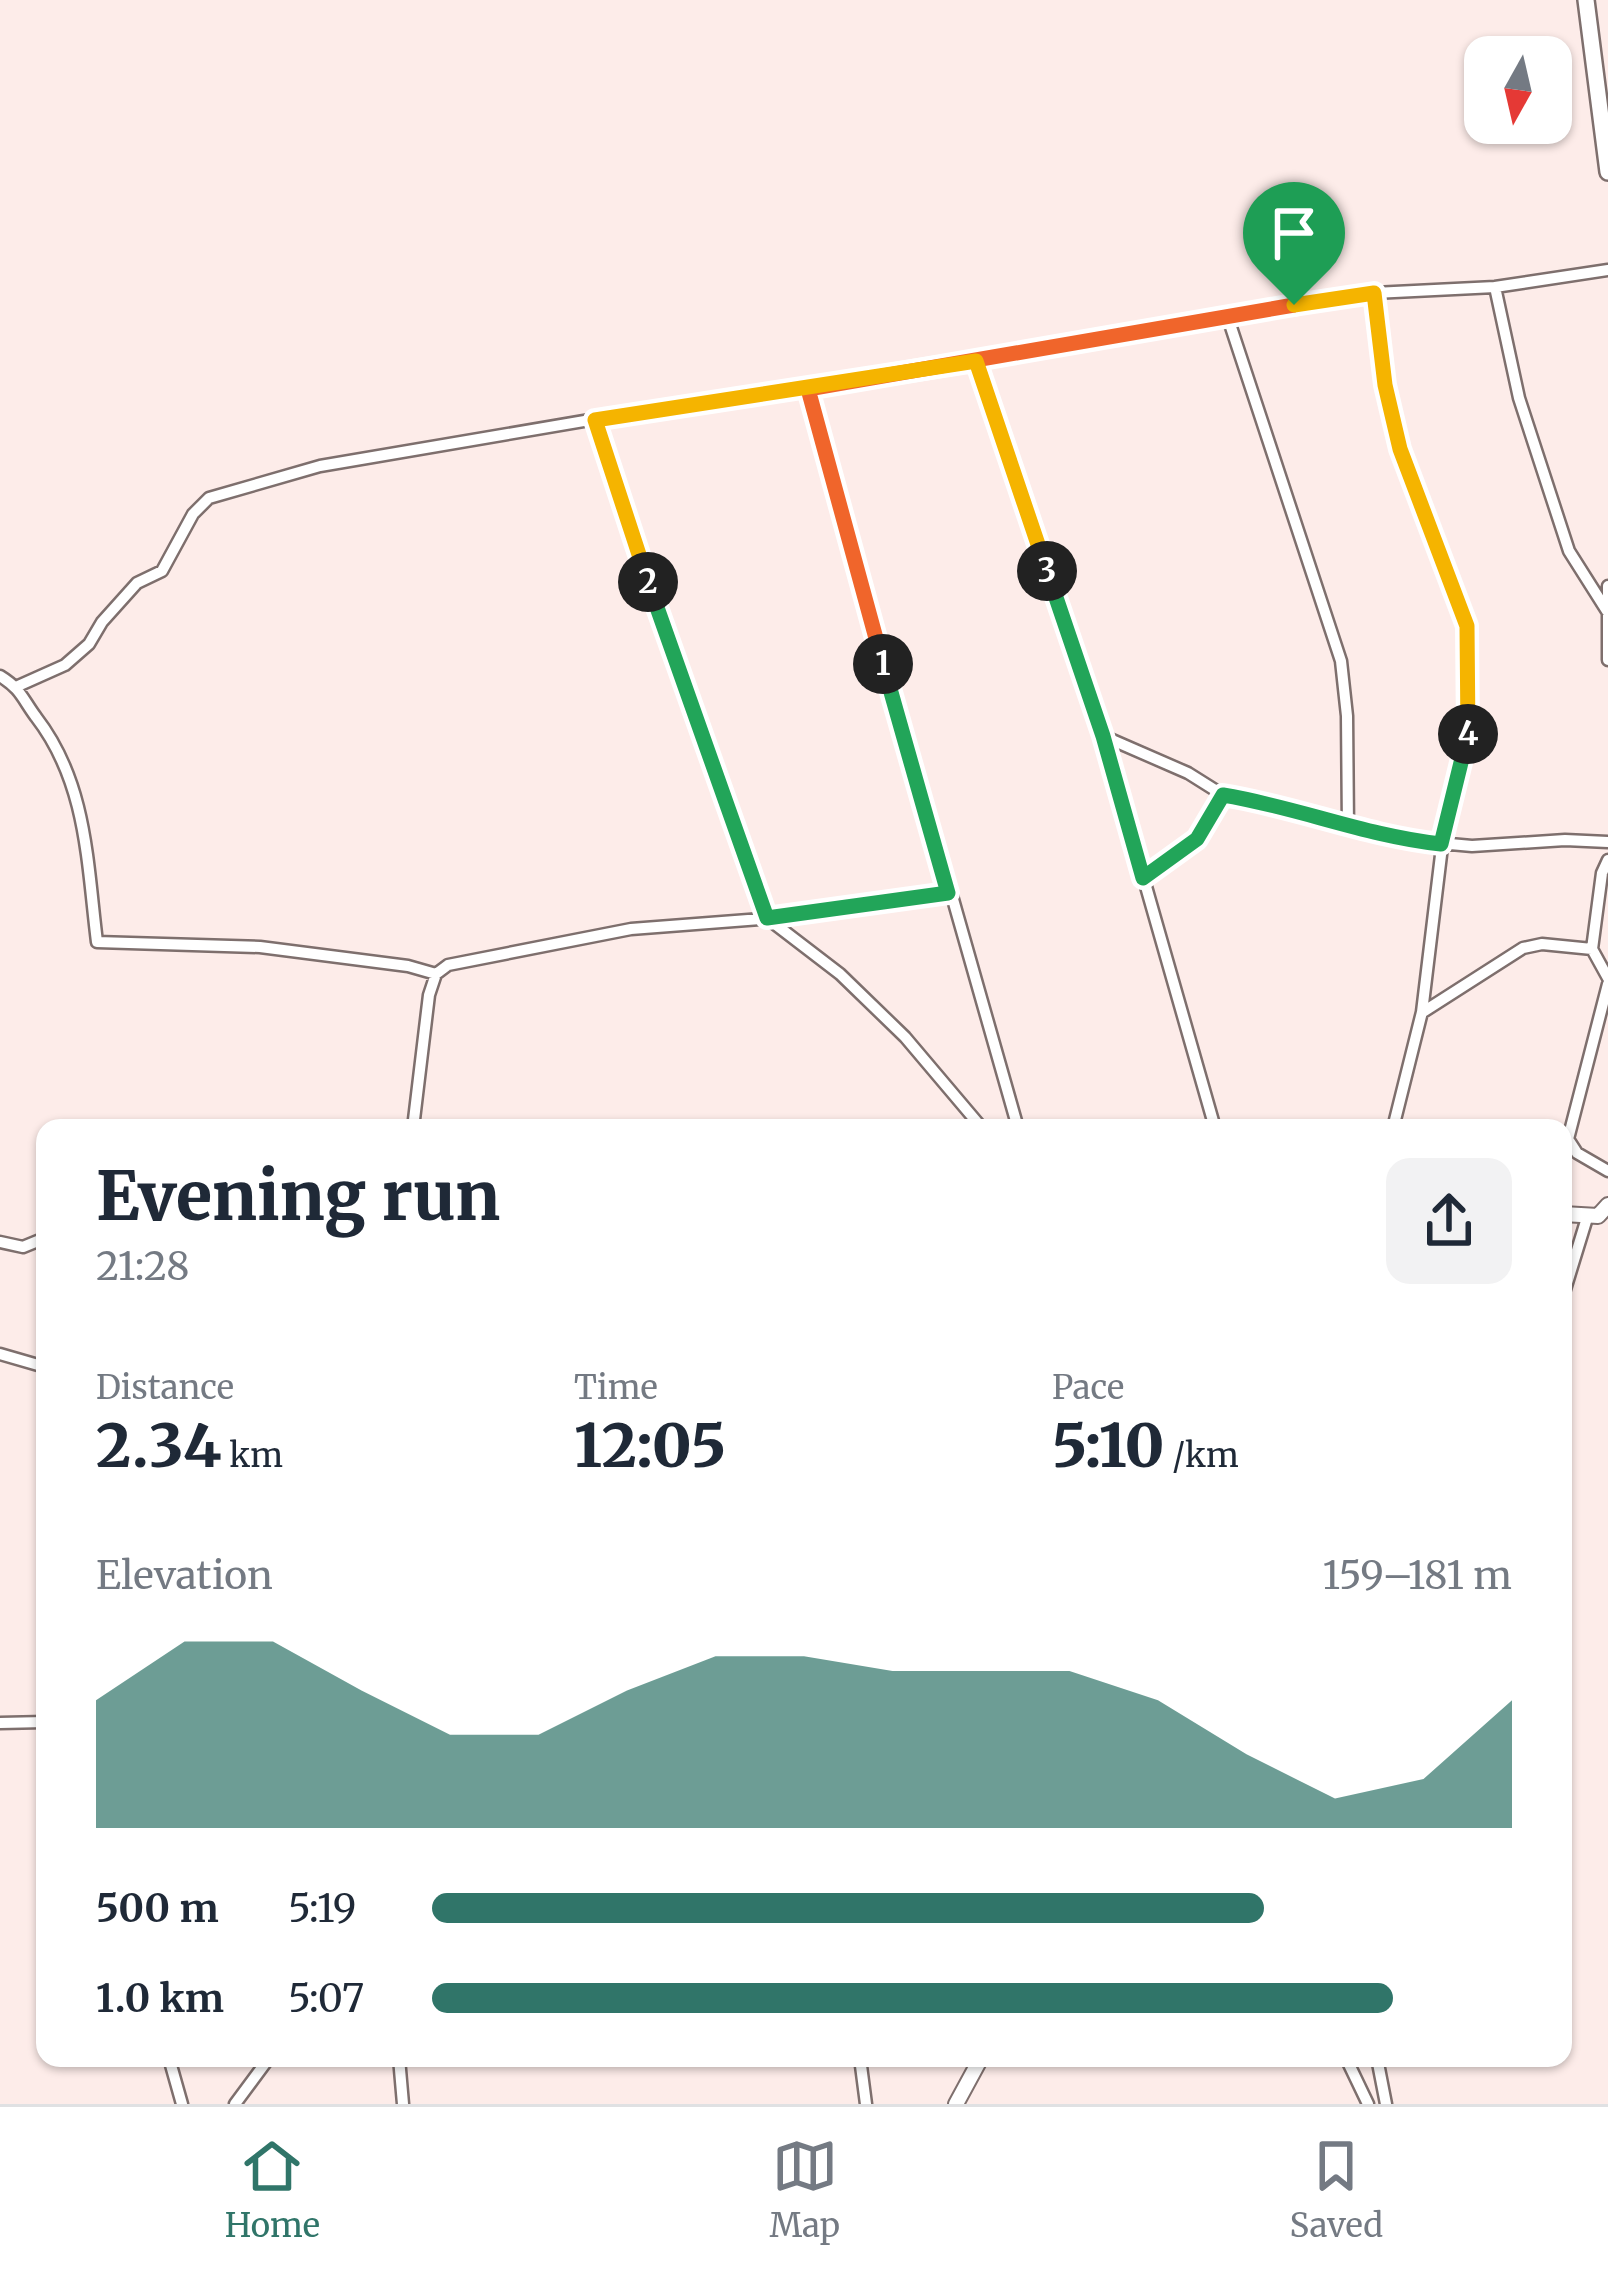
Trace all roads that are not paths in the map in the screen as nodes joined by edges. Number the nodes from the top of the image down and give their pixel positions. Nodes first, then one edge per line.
1 (1586, 0) edge
2 (1608, 172) edge
3 (1608, 270) edge
4 (1495, 287) junction
5 (1374, 293) junction
6 (1227, 315) junction
7 (976, 361) junction
8 (808, 389) junction
9 (595, 420) junction
10 (1608, 586) edge
11 (1607, 611) edge
12 (1608, 660) edge
13 (0, 676) edge
14 (18, 686) junction
15 (1103, 736) junction
16 (1223, 795) junction
17 (1348, 828) junction
18 (1608, 842) edge
19 (1441, 844) junction
20 (1608, 860) edge
21 (1143, 878) junction
22 (948, 893) junction
23 (767, 918) junction
24 (1592, 949) junction
25 (436, 974) junction
26 (1608, 981) edge
27 (1422, 1012) junction
28 (414, 1119) edge
29 (974, 1119) edge
30 (1015, 1119) edge
31 (1212, 1119) edge
32 (1396, 1119) edge
33 (1572, 1123) edge
34 (1572, 1145) edge
35 (1608, 1171) edge
36 (1608, 1204) edge
37 (1572, 1216) edge
38 (1587, 1218) junction
39 (0, 1242) edge
40 (36, 1242) edge
41 (1572, 1267) edge
42 (0, 1354) edge
43 (36, 1364) edge
44 (36, 1722) edge
45 (0, 1724) edge
46 (172, 2067) edge
47 (262, 2067) edge
48 (400, 2067) edge
49 (861, 2067) edge
50 (976, 2067) edge
51 (1350, 2067) edge
52 (1379, 2067) edge
53 (182, 2104) edge
54 (235, 2104) edge
55 (403, 2104) edge
56 (866, 2104) edge
57 (956, 2104) edge
58 (1369, 2104) edge
59 (1386, 2104) edge

1 - 2 main road
3 - 4 street
4 - 5 street
4 - 11 street
5 - 6 street
5 - 19 street
6 - 7 street
6 - 17 street
7 - 8 street
7 - 15 street
8 - 9 street
8 - 22 street
9 - 14 street
9 - 23 street
10 - 11 street
11 - 12 street
13 - 14 street
14 - 25 street
15 - 16 street
15 - 21 street
16 - 17 street
16 - 21 street
17 - 19 street
18 - 19 street
19 - 27 street
20 - 24 street
21 - 31 street
22 - 23 street
22 - 30 street
23 - 25 street
23 - 29 street
24 - 26 street
24 - 27 street
25 - 28 street
26 - 33 street
27 - 32 street
34 - 35 street
36 - 38 street
37 - 38 street
38 - 41 street
39 - 40 street
42 - 43 street
44 - 45 street
46 - 53 street
47 - 54 street
48 - 55 street
49 - 56 street
50 - 57 street
51 - 58 street
52 - 59 street

